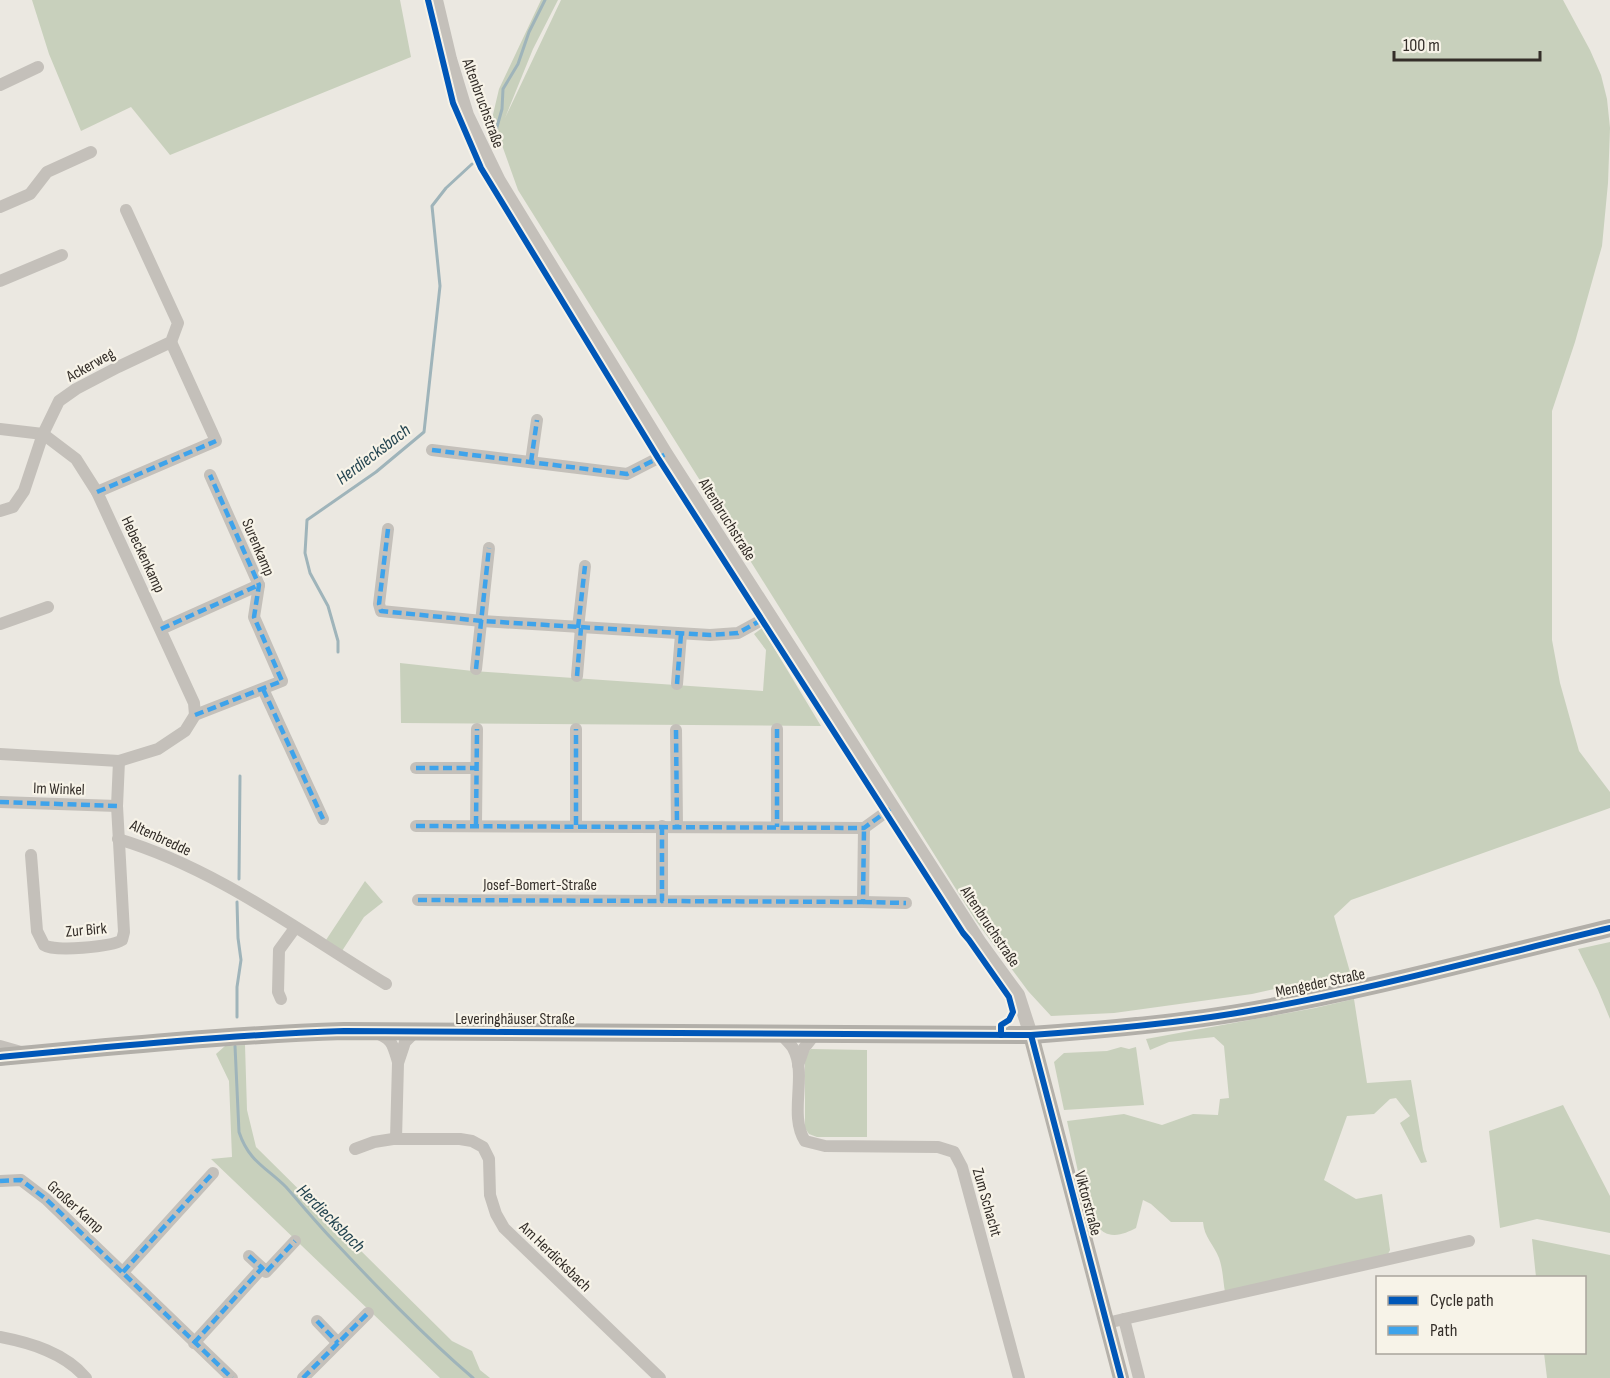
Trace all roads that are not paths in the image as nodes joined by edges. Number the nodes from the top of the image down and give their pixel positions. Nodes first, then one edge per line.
1 (436, 0) edge
2 (38, 67) dead end
3 (0, 85) edge
4 (91, 152) dead end
5 (0, 207) edge
6 (126, 210) dead end
7 (62, 255) dead end
8 (0, 281) edge
9 (171, 342) junction
10 (537, 420) dead end
11 (0, 429) edge
12 (43, 434) junction
13 (432, 450) dead end
14 (666, 454) junction
15 (531, 462) junction
16 (210, 475) dead end
17 (97, 492) junction
18 (0, 512) edge
19 (388, 529) dead end
20 (489, 548) dead end
21 (585, 566) dead end
22 (259, 585) junction
23 (48, 607) dead end
24 (769, 616) junction
25 (482, 621) junction
26 (0, 624) edge
27 (579, 628) junction
28 (161, 629) junction
29 (681, 634) junction
30 (476, 669) dead end
31 (577, 676) dead end
32 (677, 684) dead end
33 (263, 689) junction
34 (195, 715) junction
35 (477, 729) dead end
36 (576, 729) dead end
37 (777, 729) dead end
38 (676, 730) dead end
39 (0, 754) edge
40 (119, 760) junction
41 (416, 768) dead end
42 (476, 768) junction
43 (0, 802) edge
44 (117, 806) junction
45 (893, 807) junction
46 (323, 819) dead end
47 (476, 825) junction
48 (576, 825) junction
49 (416, 826) dead end
50 (662, 826) junction
51 (677, 826) junction
52 (777, 827) junction
53 (864, 828) junction
54 (118, 838) junction
55 (31, 855) dead end
56 (418, 900) dead end
57 (662, 901) junction
58 (863, 902) junction
59 (906, 903) dead end
60 (295, 928) junction
61 (1610, 928) edge
62 (386, 984) dead end
63 (281, 999) dead end
64 (368, 1031) junction
65 (416, 1031) junction
66 (781, 1034) junction
67 (815, 1034) junction
68 (1031, 1035) junction
69 (0, 1046) edge
70 (30, 1054) junction
71 (0, 1057) edge
72 (398, 1063) junction
73 (798, 1065) junction
74 (396, 1139) junction
75 (355, 1149) dead end
76 (213, 1173) dead end
77 (0, 1181) edge
78 (1469, 1240) dead end
79 (295, 1241) dead end
80 (249, 1256) dead end
81 (262, 1268) junction
82 (123, 1272) junction
83 (368, 1313) dead end
84 (1124, 1319) junction
85 (317, 1321) dead end
86 (1107, 1323) junction
87 (0, 1336) edge
88 (194, 1343) junction
89 (338, 1343) junction
90 (86, 1378) edge
91 (232, 1378) edge
92 (303, 1378) edge
93 (660, 1378) edge
94 (1019, 1378) edge
95 (1121, 1378) edge
96 (1138, 1378) edge

1 - 14 street, Altenbruchstraße
2 - 3 street
4 - 5 street
6 - 9 street
7 - 8 street
9 - 12 street, Ackerweg
9 - 17 street
10 - 15 street
11 - 12 street
12 - 17 street, Hebeckenkamp
12 - 18 street, Ackerweg
13 - 15 street
14 - 15 street
14 - 24 street, Altenbruchstraße
16 - 22 street, Surenkamp
17 - 28 street, Hebeckenkamp
19 - 25 street
20 - 25 street
21 - 27 street
22 - 28 street
22 - 33 street, Surenkamp
23 - 26 street
24 - 29 street
24 - 45 street, Altenbruchstraße
25 - 27 street
25 - 30 street
27 - 29 street
27 - 31 street
28 - 34 street, Hebeckenkamp
29 - 32 street
33 - 34 street, Surenkamp
33 - 46 street
34 - 40 street, Surenkamp
35 - 42 street
36 - 48 street
37 - 52 street
38 - 51 street
39 - 40 street
40 - 44 street, Altenbredde
41 - 42 street
42 - 47 street
43 - 44 street, Im Winkel
44 - 54 street, Altenbredde
45 - 53 street
45 - 68 street, Altenbruchstraße
47 - 48 street
47 - 49 street
48 - 50 street
50 - 51 street
50 - 57 street
51 - 52 street
52 - 53 street
53 - 58 street
54 - 55 street, Zur Birk
54 - 60 street, Altenbredde
56 - 57 street, Josef-Bomert-Straße
57 - 58 street, Josef-Bomert-Straße
58 - 59 street, Josef-Bomert-Straße
60 - 62 street, Altenbredde
60 - 63 street
61 - 68 main road, Mengeder Straße
64 - 65 main road, Leveringhäuser Straße
64 - 70 main road, Leveringhäuser Straße
64 - 72 street
65 - 66 main road, Leveringhäuser Straße
65 - 72 street
66 - 67 main road, Leveringhäuser Straße
66 - 73 street, Zum Schacht
67 - 68 main road, Leveringhäuser Straße
67 - 73 street, Zum Schacht
68 - 86 main road, Viktorstraße
69 - 70 street
70 - 71 main road, Leveringhäuser Straße
72 - 74 street
73 - 94 street, Zum Schacht
74 - 75 street, Am Herdicksbach
74 - 93 street, Am Herdicksbach
76 - 82 street
77 - 82 street, Großer Kamp
78 - 84 street
79 - 81 street
80 - 81 street
81 - 88 street
82 - 88 street, Großer Kamp
83 - 89 street
84 - 86 street
84 - 96 street
85 - 89 street
86 - 95 main road, Viktorstraße
87 - 90 street
88 - 91 street, Großer Kamp
89 - 92 street

